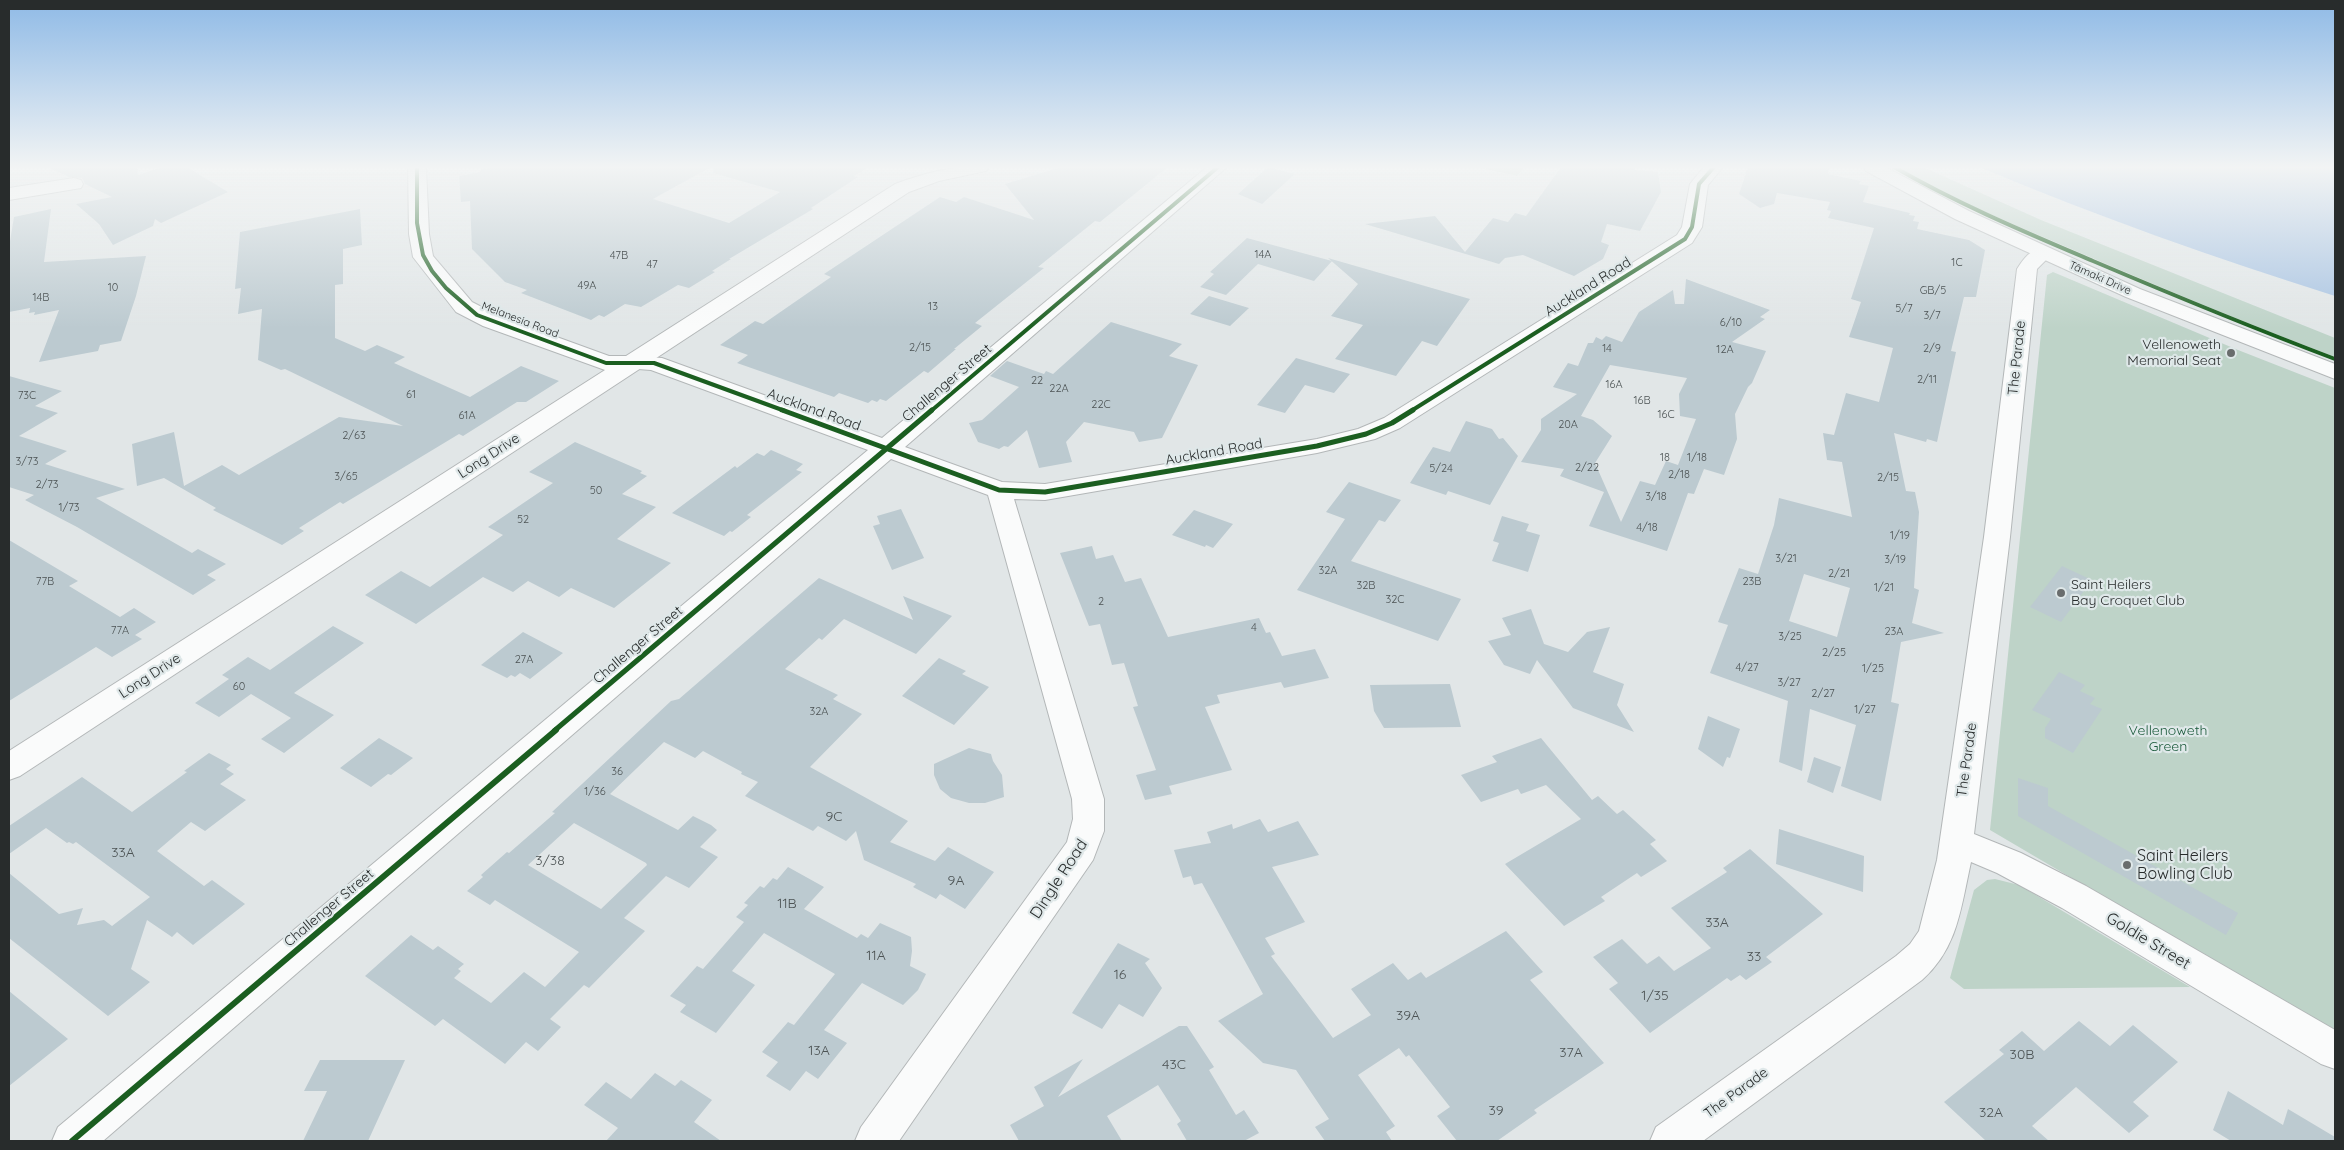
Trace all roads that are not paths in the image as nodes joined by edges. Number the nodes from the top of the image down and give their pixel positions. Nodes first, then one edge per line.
1 (419, 221) edge
2 (852, 221) edge
3 (1155, 221) edge
4 (1693, 221) edge
5 (1974, 221) edge
6 (2043, 253) junction
7 (633, 363) junction
8 (2335, 372) edge
9 (887, 448) junction
10 (999, 490) junction
11 (9, 767) edge
12 (1956, 841) junction
13 (2335, 1051) edge
14 (72, 1141) edge
15 (875, 1141) edge
16 (1670, 1141) edge

1 - 7 street, Melanesia Road
2 - 7 street, Long Drive
3 - 9 street, Challenger Street
4 - 10 street, Auckland Road
5 - 6 street, Tāmaki Drive
6 - 8 street, Tāmaki Drive
6 - 12 street, The Parade
7 - 9 street, Auckland Road
7 - 11 street, Long Drive
9 - 10 street, Auckland Road
9 - 14 street, Challenger Street
10 - 15 street, Dingle Road
12 - 13 street, Goldie Street
12 - 16 street, The Parade

